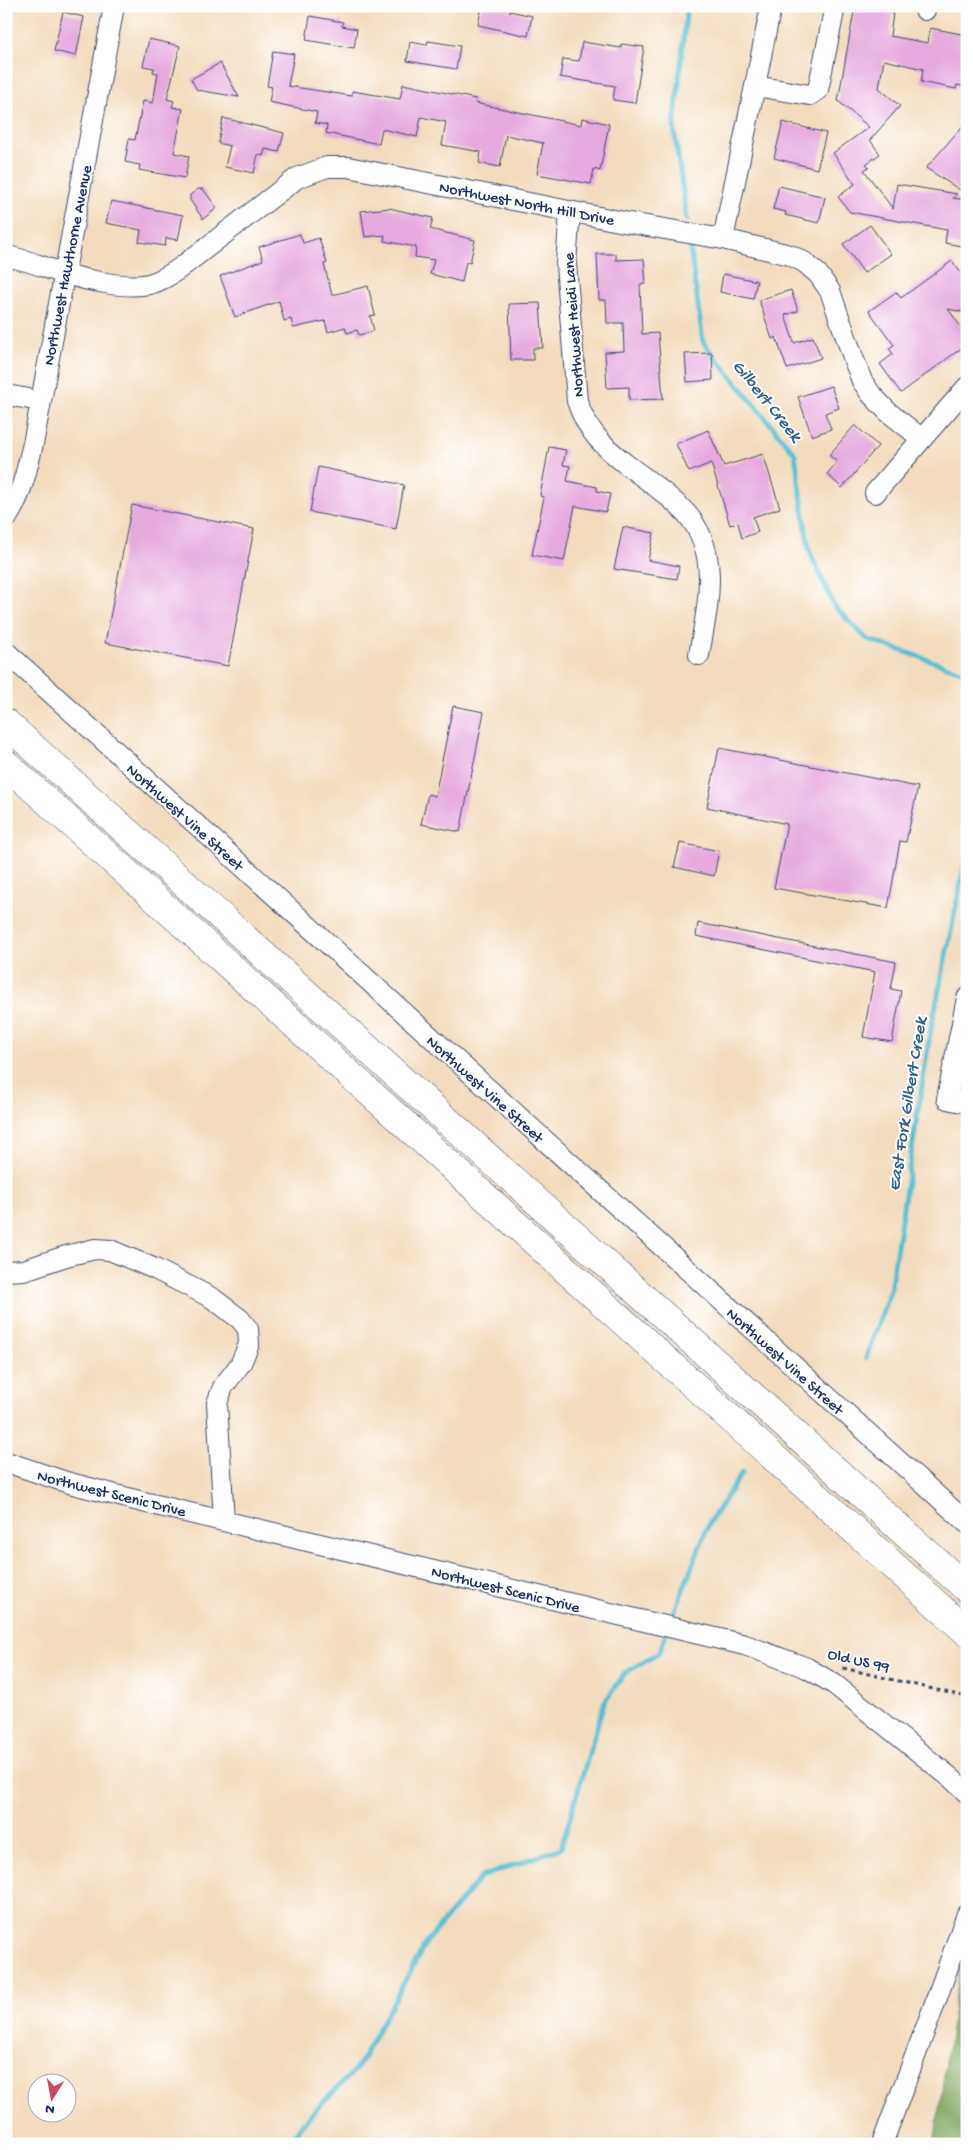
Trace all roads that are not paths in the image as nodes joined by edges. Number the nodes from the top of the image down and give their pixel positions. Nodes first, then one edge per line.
1 (114, 6) edge
2 (771, 6) edge
3 (835, 6) edge
4 (754, 86) junction
5 (570, 211) junction
6 (723, 239) junction
7 (6, 256) edge
8 (65, 274) junction
9 (967, 387) edge
10 (6, 395) edge
11 (41, 401) junction
12 (922, 439) junction
13 (875, 492) dead end
14 (6, 519) edge
15 (6, 652) edge
16 (699, 655) dead end
17 (6, 723) edge
18 (6, 764) edge
19 (967, 998) edge
20 (967, 1103) edge
21 (6, 1271) edge
22 (6, 1462) edge
23 (224, 1521) junction
24 (967, 1523) edge
25 (967, 1589) edge
26 (967, 1632) edge
27 (967, 1793) edge
28 (967, 1914) edge
29 (882, 2144) edge

1 - 8 street, Northwest Hawthorne Avenue
2 - 4 street
3 - 4 street
4 - 6 street
5 - 6 street, Northwest North Hill Drive
5 - 8 street, Northwest North Hill Drive
5 - 16 street, Northwest Heidi Lane
6 - 12 street, Northwest North Hill Drive
7 - 8 street, Northwest North Hill Drive
8 - 11 street, Northwest Hawthorne Avenue
9 - 12 street
10 - 11 street
11 - 14 street, Northwest Hawthorne Avenue
12 - 13 street
15 - 24 street, Northwest Vine Street
17 - 25 highway
18 - 26 highway
19 - 20 street
21 - 23 street
22 - 23 street, Northwest Scenic Drive
23 - 27 street, Northwest Scenic Drive
28 - 29 street

